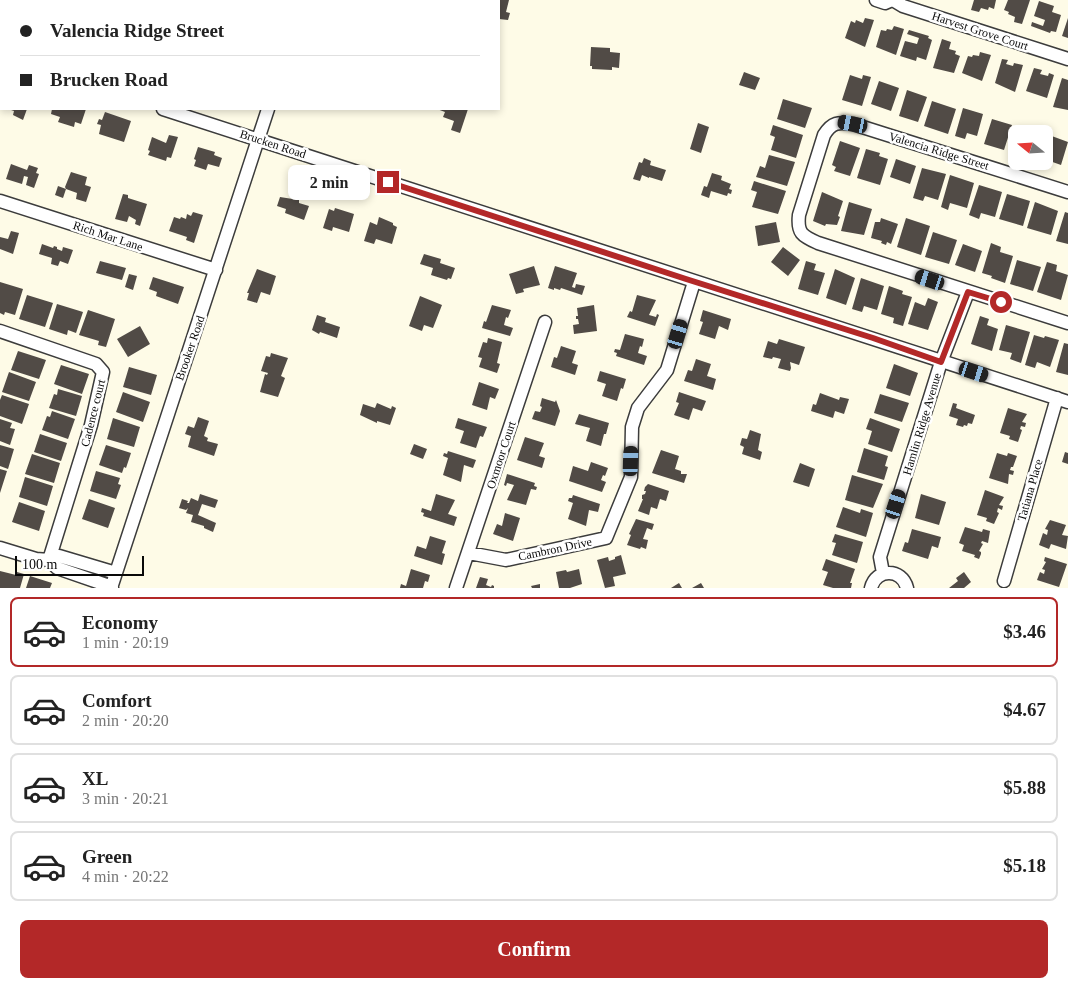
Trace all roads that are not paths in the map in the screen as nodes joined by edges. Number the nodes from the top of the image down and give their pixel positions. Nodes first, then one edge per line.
1 (876, 0) edge
2 (893, 0) edge
3 (1068, 59) edge
4 (166, 110) edge
5 (268, 110) edge
6 (258, 139) junction
7 (1068, 192) edge
8 (0, 201) edge
9 (216, 270) junction
10 (694, 282) junction
11 (968, 292) junction
12 (545, 322) dead end
13 (1068, 323) edge
14 (0, 331) edge
15 (941, 362) junction
16 (1062, 400) edge
17 (0, 548) edge
18 (469, 553) junction
19 (49, 560) junction
20 (79, 569) junction
21 (116, 573) junction
22 (884, 573) junction
23 (1004, 582) dead end
24 (111, 587) edge
25 (456, 588) edge
26 (871, 588) edge
27 (907, 588) edge

1 - 2 street, Harvest Grove Court
2 - 3 street, Harvest Grove Court
4 - 6 street, Brucken Road
5 - 6 street, Brooker Road
6 - 9 street, Brooker Road
6 - 10 street, Brucken Road
7 - 11 street, Valencia Ridge Street
8 - 9 street, Rich Mar Lane
9 - 21 street, Brooker Road
10 - 15 street, Brucken Road
10 - 18 street, Cambron Drive
11 - 13 street, Valencia Ridge Street
11 - 15 street
12 - 18 street, Oxmoor Court
14 - 19 street, Cadence court
15 - 16 street, Brucken Road
15 - 22 street, Hamlin Ridge Avenue
16 - 23 street, Tatiana Place
17 - 19 street
18 - 25 street, Oxmoor Court
19 - 20 street
20 - 21 street
20 - 24 street
21 - 24 street, Brooker Road
22 - 26 street
22 - 27 street

